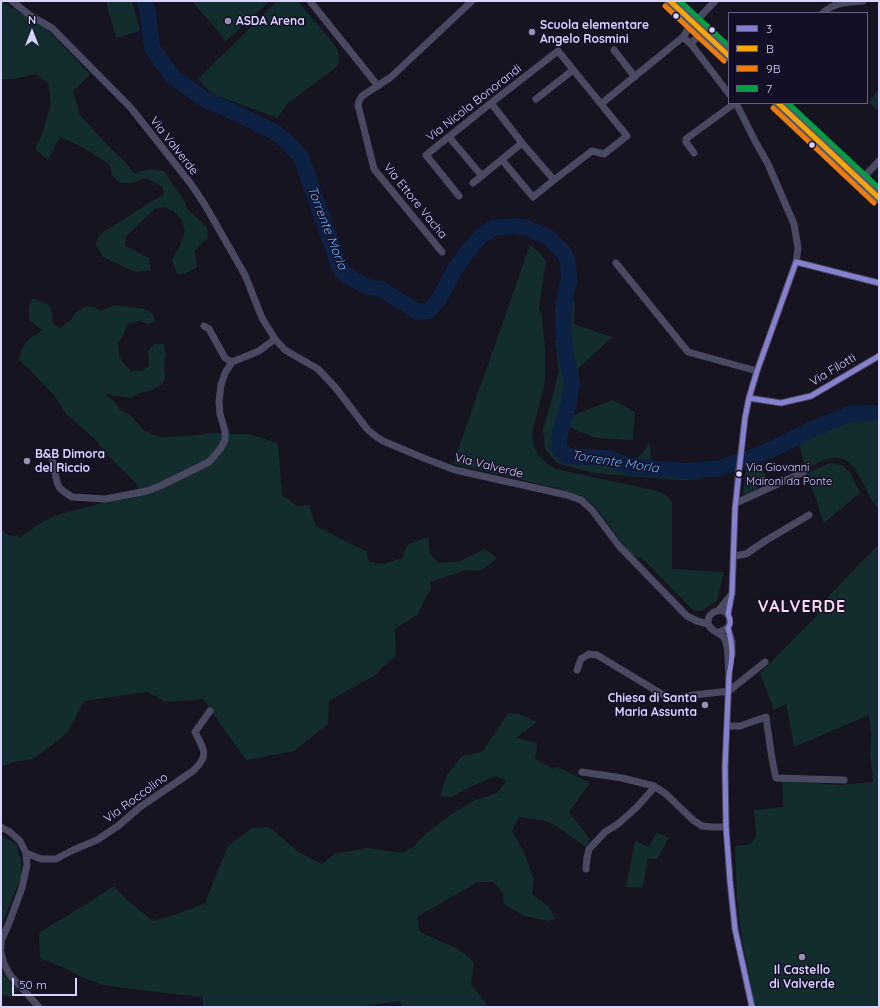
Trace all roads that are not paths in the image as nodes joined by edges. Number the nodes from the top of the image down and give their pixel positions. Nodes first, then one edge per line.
1 (12, 1) edge
2 (310, 1) edge
3 (472, 1) edge
4 (670, 1) edge
5 (715, 1) edge
6 (863, 1) edge
7 (838, 2) edge
8 (825, 12) edge
9 (693, 22) junction
10 (702, 31) junction
11 (683, 36) junction
12 (691, 44) junction
13 (614, 50) dead end
14 (728, 55) edge
15 (574, 70) junction
16 (635, 77) junction
17 (378, 86) junction
18 (728, 93) edge
19 (536, 99) dead end
20 (491, 103) junction
21 (601, 104) junction
22 (734, 104) edge
23 (736, 104) edge
24 (779, 104) edge
25 (449, 137) junction
26 (522, 143) junction
27 (694, 153) dead end
28 (502, 160) junction
29 (879, 161) edge
30 (482, 176) junction
31 (554, 180) junction
32 (860, 181) junction
33 (473, 183) dead end
34 (460, 196) dead end
35 (879, 198) edge
36 (442, 252) dead end
37 (796, 262) junction
38 (616, 263) dead end
39 (879, 283) edge
40 (204, 326) dead end
41 (275, 339) junction
42 (879, 356) edge
43 (232, 362) junction
44 (757, 371) junction
45 (749, 398) junction
46 (52, 458) dead end
47 (804, 472) dead end
48 (736, 503) junction
49 (809, 514) dead end
50 (734, 556) junction
51 (732, 593) junction
52 (719, 610) junction
53 (728, 614) junction
54 (709, 616) junction
55 (690, 618) junction
56 (708, 624) junction
57 (728, 628) junction
58 (719, 632) junction
59 (765, 662) dead end
60 (578, 670) dead end
61 (729, 675) junction
62 (729, 691) junction
63 (210, 711) dead end
64 (727, 726) junction
65 (582, 772) dead end
66 (844, 780) dead end
67 (654, 786) junction
68 (1, 827) edge
69 (726, 827) junction
70 (26, 853) junction
71 (586, 869) dead end
72 (1, 948) edge
73 (1, 952) edge
74 (39, 1007) edge
75 (752, 1007) edge

1 - 41 street, Via Valverde
2 - 17 street
3 - 17 street, Via Ettore Vacha
4 - 9 street
5 - 9 street
6 - 7 street
7 - 8 street
9 - 10 street
9 - 11 street
10 - 12 street
10 - 14 street
11 - 12 street
11 - 16 street
12 - 18 street
13 - 16 street
15 - 19 street
15 - 20 street, Via Nicola Bonorandi
15 - 21 street
16 - 21 street
17 - 36 street, Via Ettore Vacha
20 - 25 street, Via Nicola Bonorandi
20 - 26 street
21 - 31 street
22 - 27 street
23 - 37 street
24 - 32 street
25 - 30 street
25 - 34 street, Via Nicola Bonorandi
26 - 28 street
26 - 31 street
28 - 30 street
28 - 31 street
29 - 32 street
30 - 33 street
32 - 35 street
37 - 39 street
37 - 44 street
38 - 44 street
40 - 43 street
41 - 43 street
41 - 55 street, Via Valverde
42 - 45 street, Via Filotti
43 - 46 street
44 - 45 street
45 - 48 street
47 - 48 street
48 - 50 street
49 - 50 street
50 - 51 street
51 - 52 street
51 - 53 street
52 - 53 street
52 - 54 street
53 - 57 street
54 - 55 street
54 - 56 street
55 - 56 street, Via Valverde
56 - 58 street
57 - 58 street
57 - 61 street
58 - 61 street
59 - 62 street
60 - 62 street
61 - 62 street
62 - 64 street
63 - 70 street, Via Roccolino
64 - 66 street
64 - 69 street
65 - 67 street
67 - 69 street
67 - 71 street
68 - 70 street
69 - 75 street
70 - 72 street
73 - 74 street

